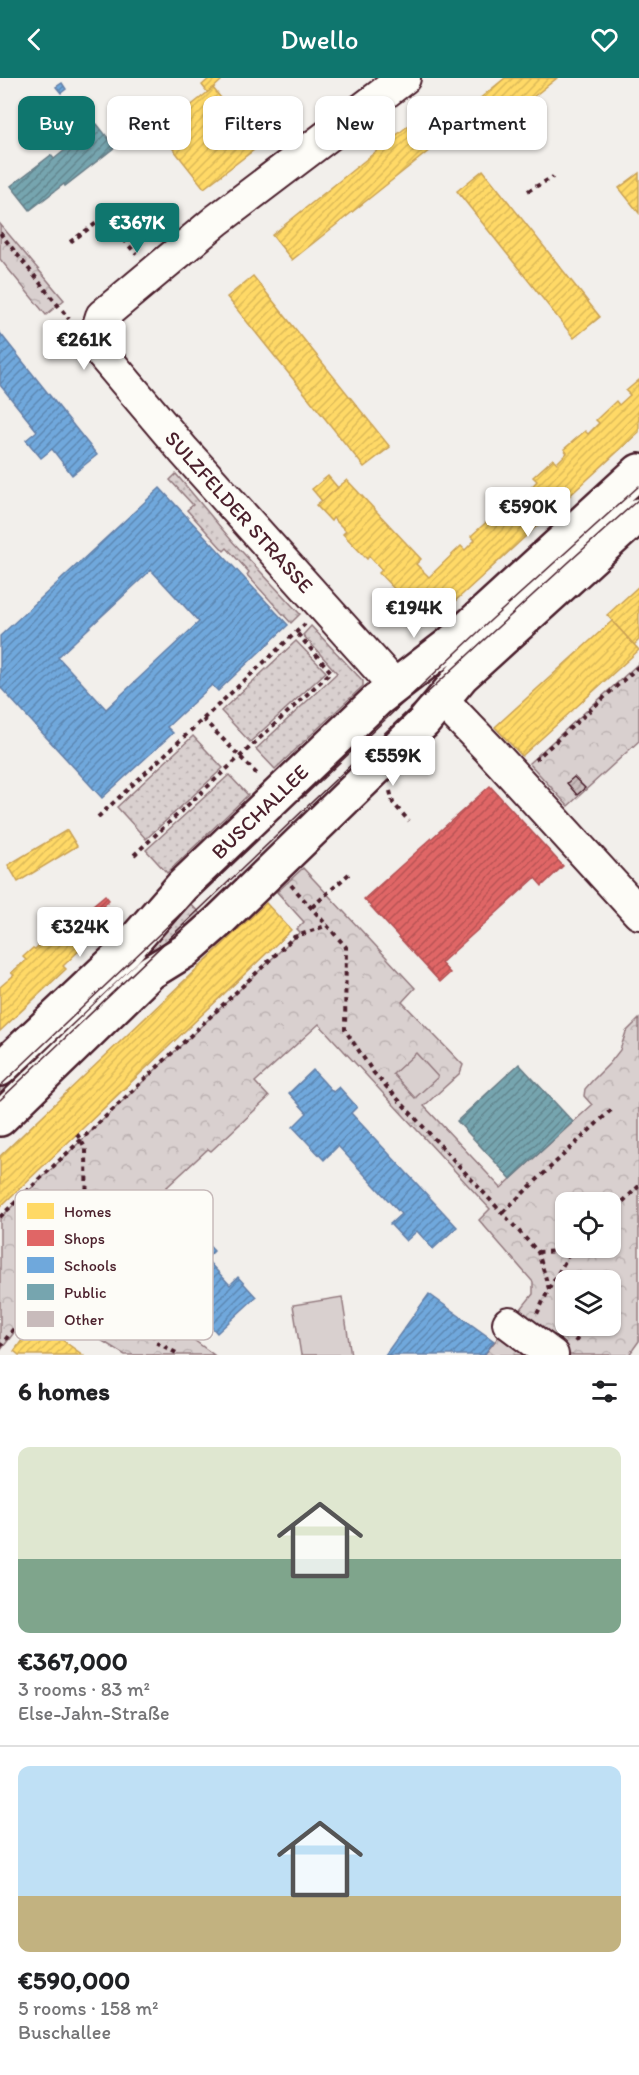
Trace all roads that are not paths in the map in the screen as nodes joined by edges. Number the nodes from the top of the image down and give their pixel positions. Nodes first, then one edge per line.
1 (404, 78) edge
2 (639, 471) edge
3 (639, 515) edge
4 (394, 686) junction
5 (443, 701) junction
6 (639, 913) edge
7 (0, 1070) edge
8 (0, 1119) edge
9 (517, 1330) road end
10 (561, 1351) edge

1 - 4 street, SULZFELDER STRASSE
2 - 4 main road, BUSCHALLEE
3 - 5 main road
4 - 7 main road, BUSCHALLEE
5 - 6 street
5 - 8 main road
9 - 10 street

